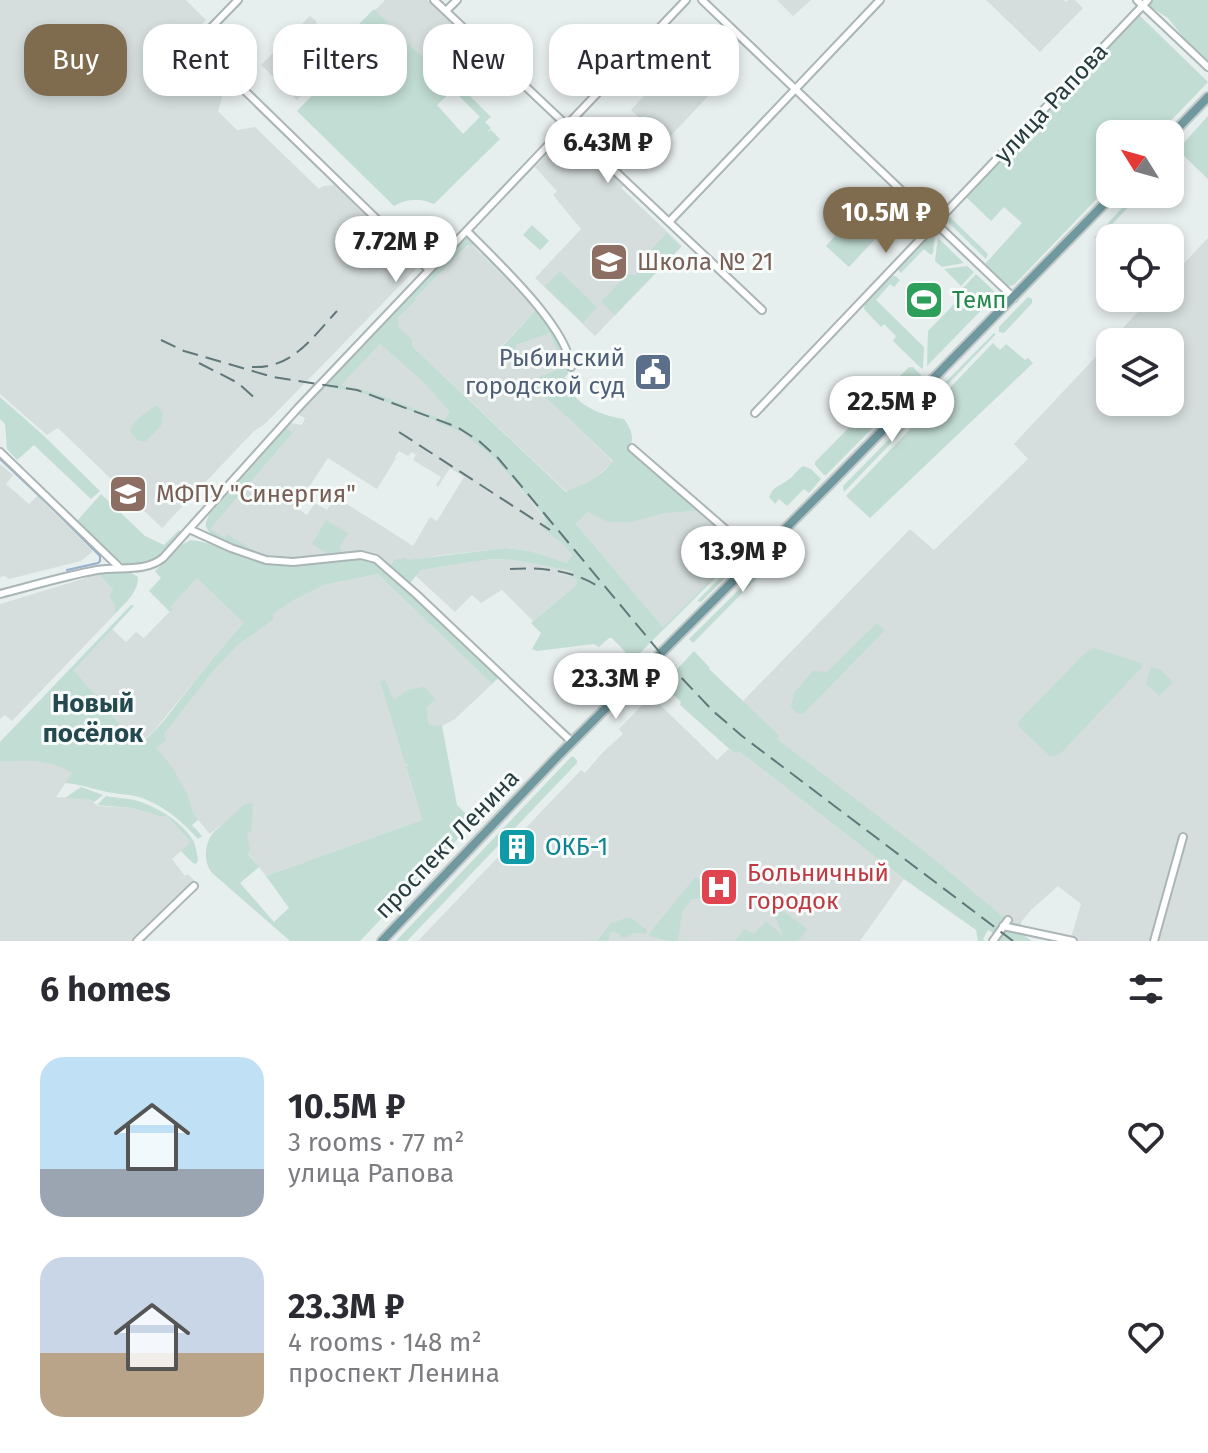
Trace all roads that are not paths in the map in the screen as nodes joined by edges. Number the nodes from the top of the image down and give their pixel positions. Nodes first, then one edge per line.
1 (238, 0) edge
2 (434, 0) edge
3 (457, 0) edge
4 (686, 0) edge
5 (702, 0) edge
6 (880, 0) edge
7 (1143, 2) edge
8 (446, 11) junction
9 (1208, 67) edge
10 (795, 89) junction
11 (1208, 97) edge
12 (1184, 122) edge
13 (567, 126) junction
14 (1101, 208) edge
15 (669, 222) junction
16 (937, 224) junction
17 (467, 231) junction
18 (429, 270) junction
19 (1014, 298) junction
20 (762, 310) dead end
21 (571, 367) dead end
22 (755, 413) dead end
23 (632, 448) dead end
24 (0, 452) edge
25 (189, 529) junction
26 (760, 555) junction
27 (120, 568) junction
28 (0, 594) edge
29 (572, 742) junction
30 (1183, 837) dead end
31 (194, 886) dead end
32 (137, 941) edge
33 (382, 941) edge
34 (993, 941) edge
35 (1073, 941) edge
36 (1154, 941) edge

1 - 18 street
2 - 8 street
3 - 8 street
4 - 13 street
5 - 10 street
6 - 10 street
7 - 9 street
7 - 16 street, улица Рапова
8 - 13 street
10 - 15 street
10 - 16 street
11 - 12 main road
13 - 15 street
13 - 17 street
14 - 19 main road, проспект Ленина
15 - 20 street
16 - 19 street
16 - 22 street, улица Рапова
17 - 18 street
17 - 21 street
18 - 25 street
19 - 26 main road, проспект Ленина
23 - 26 street
24 - 27 street
25 - 27 street
25 - 29 street
26 - 29 main road, проспект Ленина
27 - 28 street
29 - 33 main road, проспект Ленина
30 - 36 street
31 - 32 street
34 - 35 street

